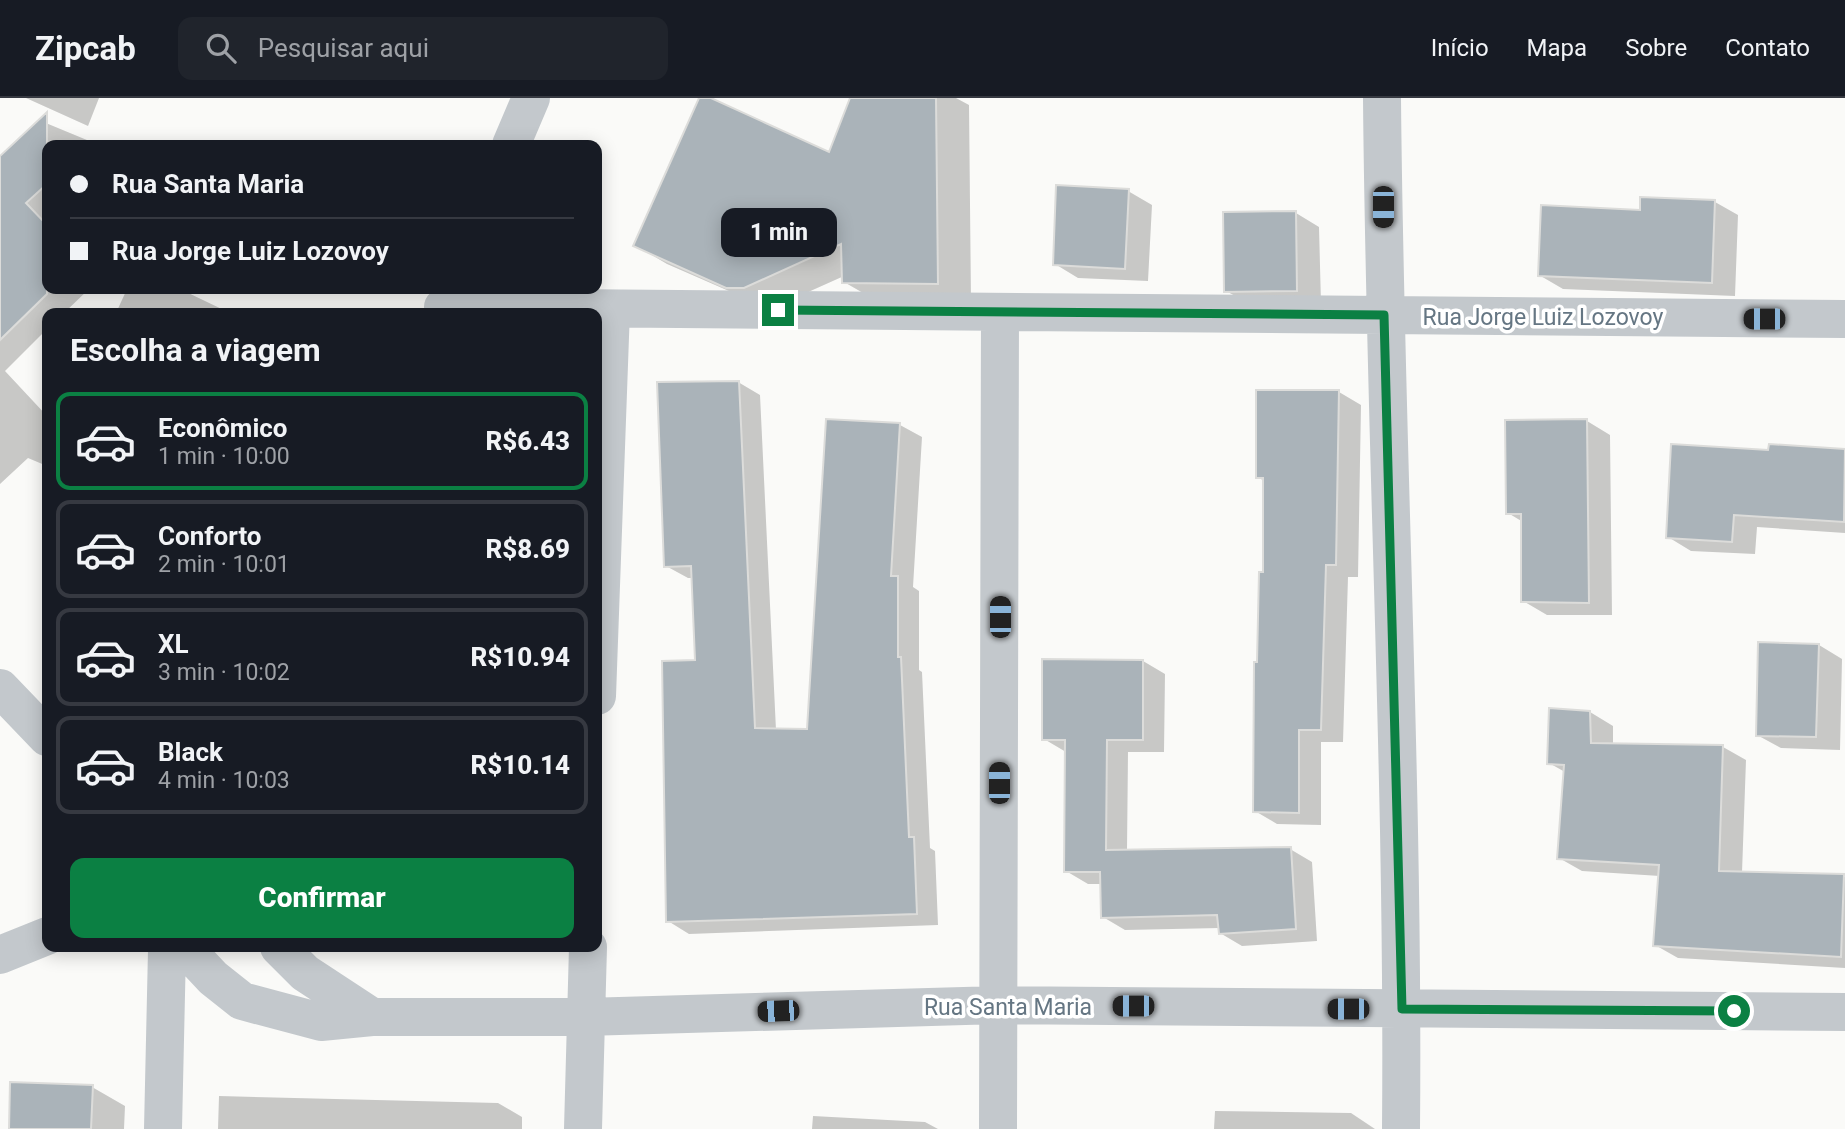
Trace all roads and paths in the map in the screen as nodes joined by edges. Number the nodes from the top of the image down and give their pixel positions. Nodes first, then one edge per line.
1 (531, 98) edge
2 (1382, 98) edge
3 (513, 140) edge
4 (444, 303) edge
5 (583, 308) edge
6 (602, 309) edge
7 (611, 309) junction
8 (1000, 312) junction
9 (1384, 315) junction
10 (1845, 319) edge
11 (602, 558) edge
12 (0, 688) edge
13 (42, 732) edge
14 (42, 938) edge
15 (171, 952) edge
16 (178, 952) edge
17 (284, 952) edge
18 (588, 952) edge
19 (0, 955) edge
20 (999, 1005) junction
21 (1402, 1009) junction
22 (1845, 1012) edge
23 (372, 1017) junction
24 (585, 1017) junction
25 (163, 1129) edge
26 (583, 1129) edge
27 (998, 1129) edge
28 (1401, 1129) edge

1 - 3 street
2 - 9 street
4 - 5 street, Rua Jorge Luiz Lozovoy
6 - 7 street, Rua Jorge Luiz Lozovoy
7 - 8 street, Rua Jorge Luiz Lozovoy
7 - 11 street
8 - 9 street, Rua Jorge Luiz Lozovoy
8 - 20 street
9 - 10 street, Rua Jorge Luiz Lozovoy
9 - 21 street
12 - 13 street
14 - 19 street
15 - 25 street
16 - 23 street, Rua Santa Maria
17 - 23 street
18 - 24 street
20 - 21 street, Rua Santa Maria
20 - 24 street, Rua Santa Maria
20 - 27 street
21 - 22 street, Rua Santa Maria
21 - 28 street
23 - 24 street, Rua Santa Maria
24 - 26 street

